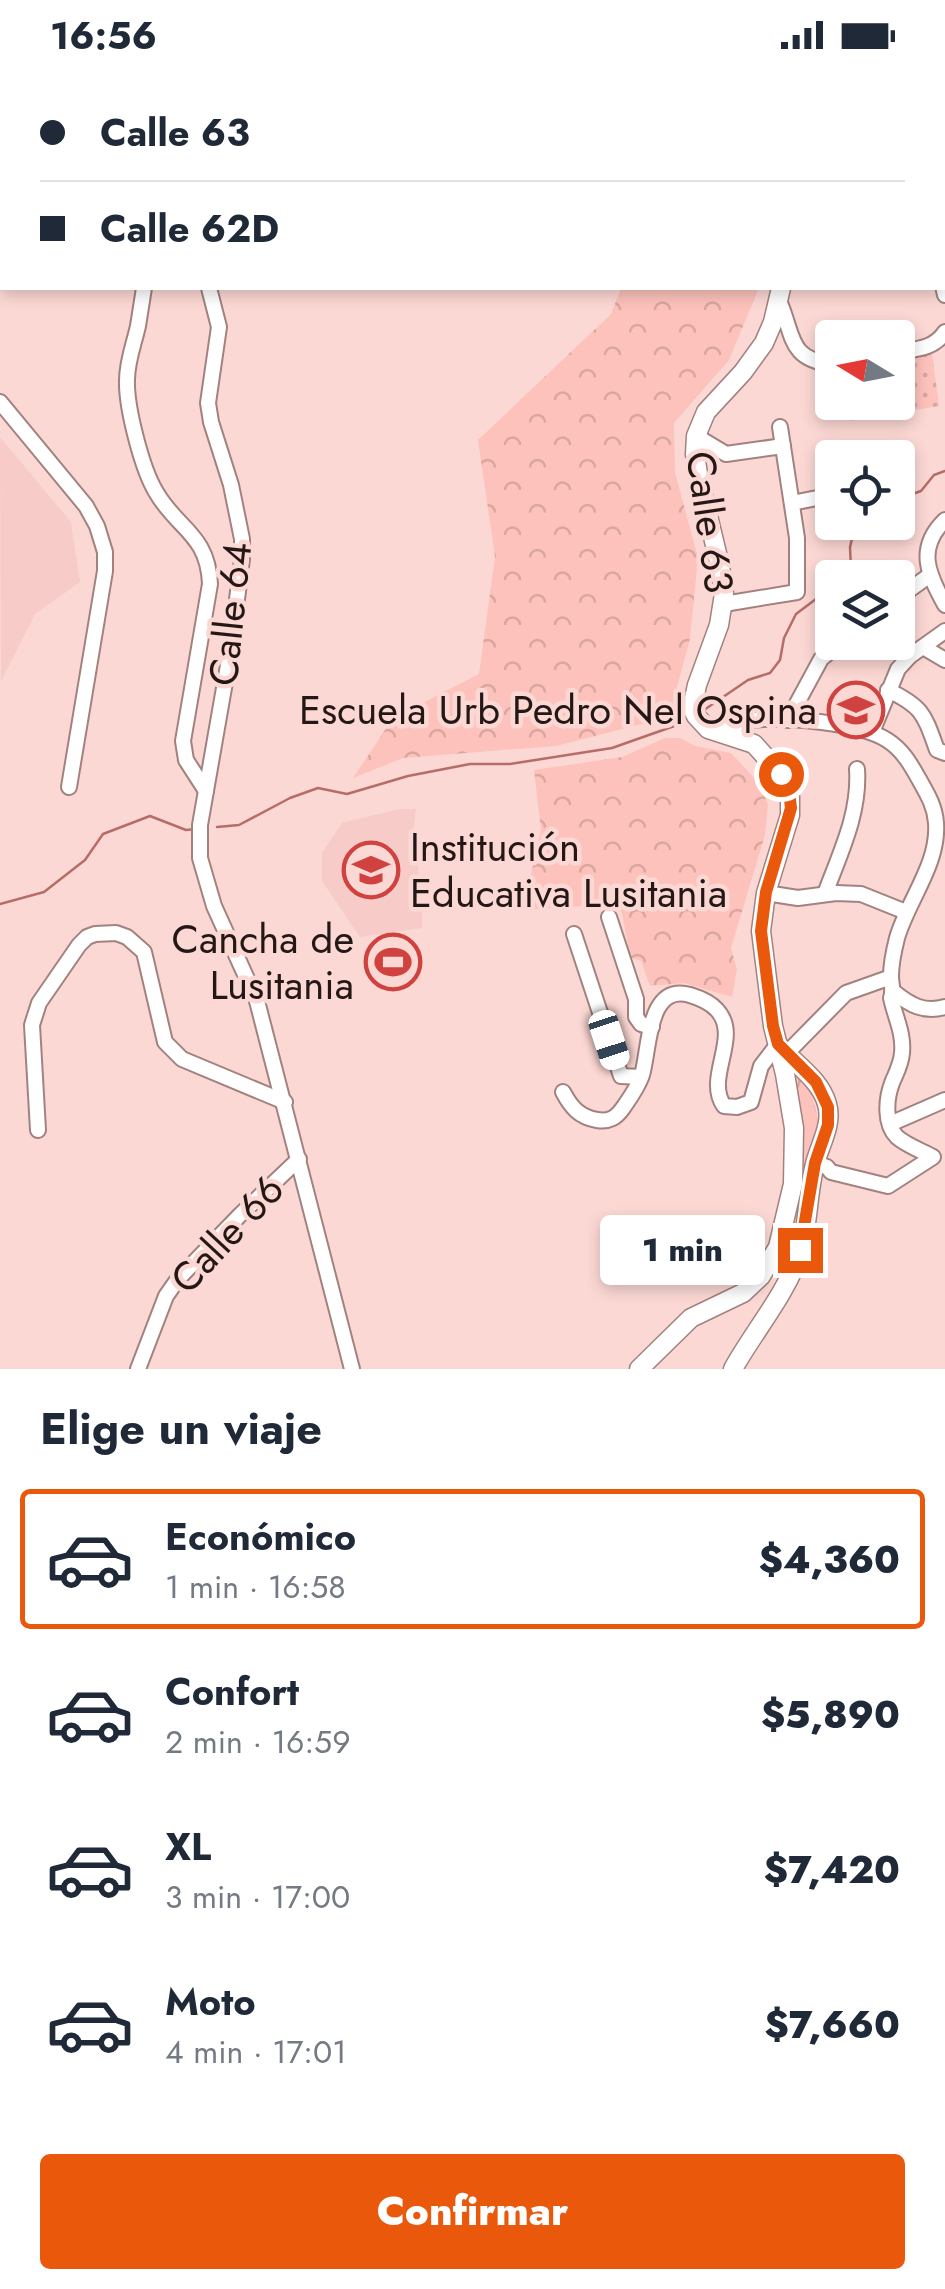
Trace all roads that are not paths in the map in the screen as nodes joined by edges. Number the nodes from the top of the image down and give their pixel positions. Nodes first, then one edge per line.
1 (144, 290) edge
2 (209, 290) edge
3 (780, 294) edge
4 (945, 332) edge
5 (915, 349) edge
6 (815, 361) edge
7 (0, 402) edge
8 (780, 427) dead end
9 (696, 436) junction
10 (783, 446) junction
11 (815, 498) edge
12 (792, 503) junction
13 (945, 520) edge
14 (930, 575) junction
15 (915, 586) edge
16 (724, 604) junction
17 (945, 605) edge
18 (945, 631) edge
19 (923, 646) junction
20 (820, 660) edge
21 (945, 660) edge
22 (888, 690) junction
23 (788, 720) junction
24 (716, 732) junction
25 (872, 732) junction
26 (945, 753) edge
27 (857, 769) dead end
28 (68, 787) dead end
29 (206, 791) junction
30 (940, 848) edge
31 (766, 892) junction
32 (824, 894) junction
33 (906, 912) junction
34 (609, 916) dead end
35 (574, 934) dead end
36 (892, 984) junction
37 (945, 1007) edge
38 (652, 1027) junction
39 (782, 1049) junction
40 (641, 1077) junction
41 (563, 1092) dead end
42 (945, 1100) edge
43 (285, 1102) junction
44 (890, 1124) junction
45 (38, 1130) dead end
46 (300, 1159) junction
47 (815, 1163) junction
48 (138, 1369) edge
49 (352, 1369) edge
50 (639, 1369) edge
51 (733, 1369) edge

1 - 29 street
2 - 29 street, Calle 64
3 - 6 street
3 - 9 main road, Calle 63
4 - 5 street
7 - 28 street
8 - 10 street
9 - 10 street
9 - 16 main road, Calle 63
10 - 12 street
11 - 12 street
12 - 16 street
13 - 14 street
14 - 15 street
14 - 17 street
16 - 24 main road, Calle 63
18 - 19 street
19 - 21 street
19 - 22 street
20 - 23 street
22 - 25 street
22 - 26 street
23 - 24 street
23 - 25 street
24 - 31 main road
25 - 30 street
27 - 32 street
29 - 43 street, Calle 64
30 - 33 street
31 - 32 street
31 - 39 main road
32 - 33 street
33 - 36 street
34 - 38 street
35 - 40 street
36 - 37 street
36 - 39 street
36 - 44 street
38 - 39 street
38 - 40 street
39 - 47 main road
39 - 50 main road
40 - 41 street
42 - 44 street
43 - 45 street
43 - 46 street, Calle 64
44 - 47 street
46 - 48 street, Calle 66
46 - 49 street, Calle 64
47 - 51 main road

